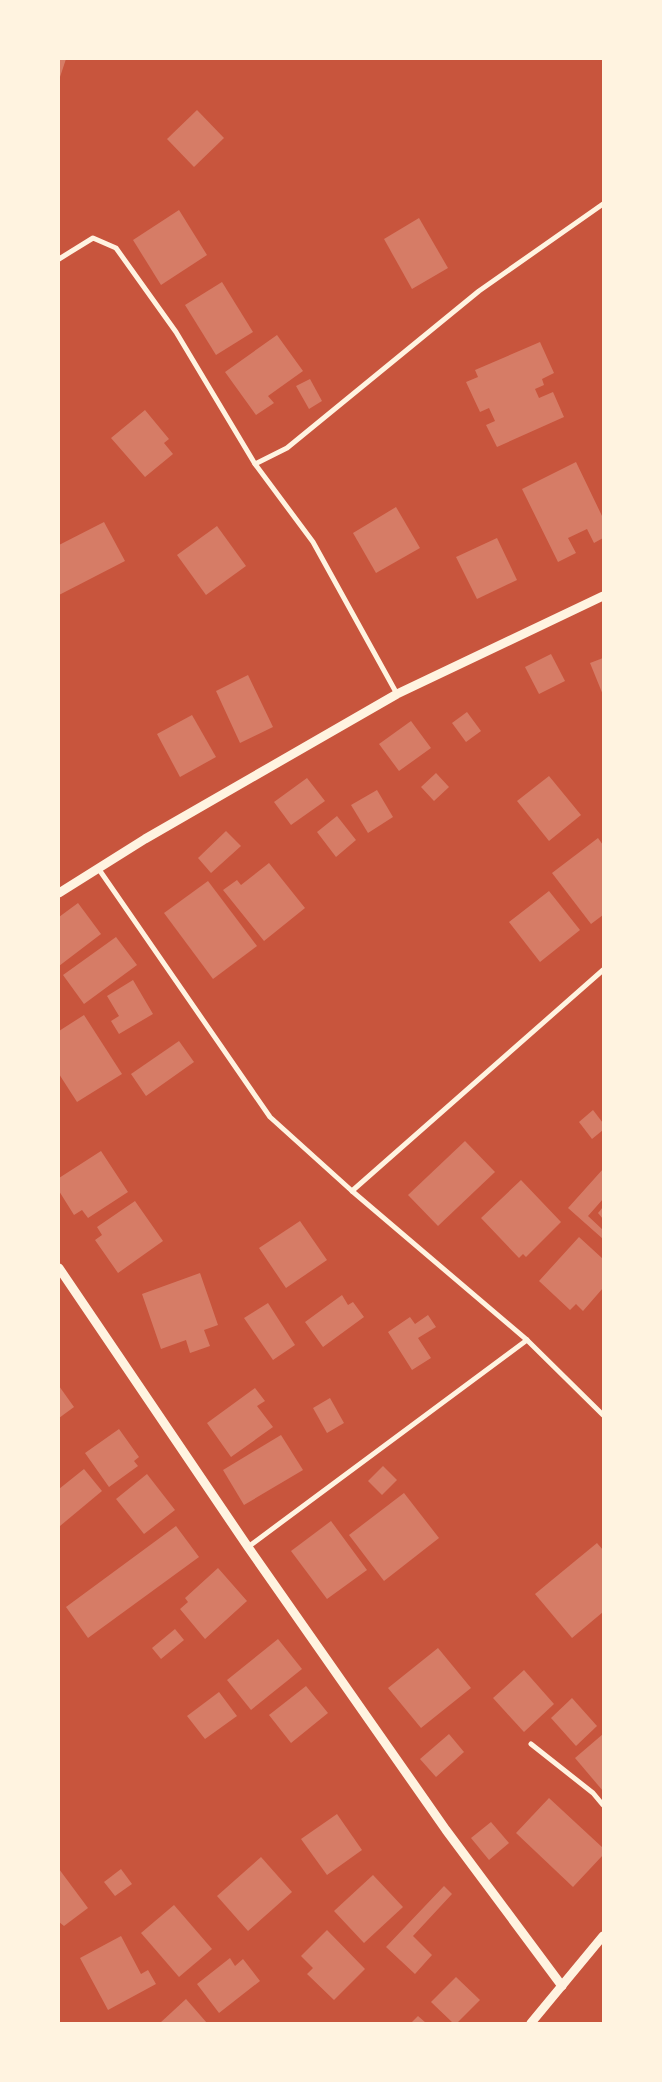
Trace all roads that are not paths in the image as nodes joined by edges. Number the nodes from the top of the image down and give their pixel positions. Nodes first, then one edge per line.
1 (603, 204) edge
2 (59, 259) edge
3 (255, 464) junction
4 (603, 596) edge
5 (397, 694) junction
6 (98, 868) junction
7 (59, 893) edge
8 (603, 970) edge
9 (352, 1191) junction
10 (59, 1268) edge
11 (526, 1340) junction
12 (603, 1415) edge
13 (248, 1547) junction
14 (531, 1744) dead end
15 (603, 1805) edge
16 (603, 1936) edge
17 (562, 1986) junction
18 (531, 2023) edge

1 - 3 street
2 - 3 street
3 - 5 street
4 - 5 street
5 - 6 street
6 - 7 street
6 - 9 street
8 - 9 street
9 - 11 street
10 - 13 street
11 - 12 street
11 - 13 street
13 - 17 street
14 - 15 street
16 - 17 street
17 - 18 street

